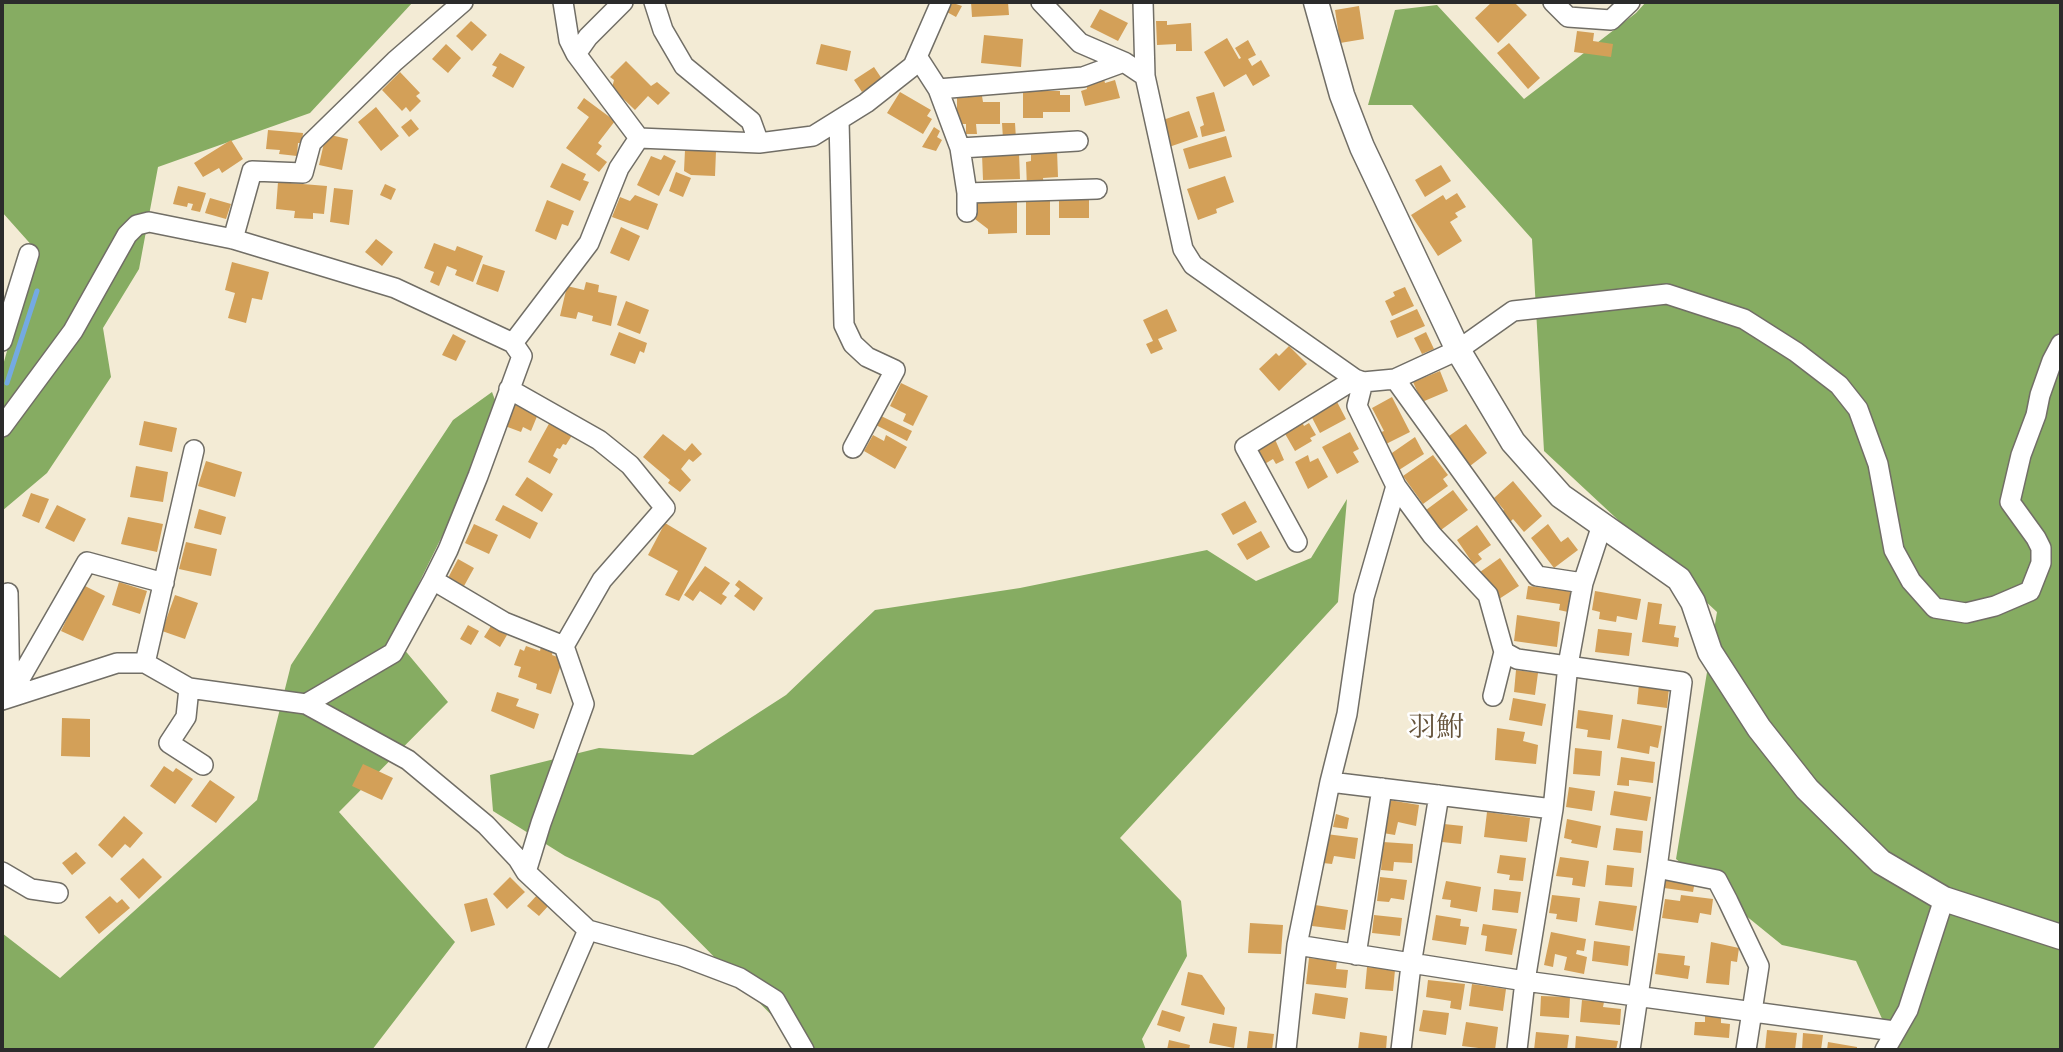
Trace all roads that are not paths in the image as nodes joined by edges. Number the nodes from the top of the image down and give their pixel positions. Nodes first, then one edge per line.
1 (463, 2) edge
2 (563, 2) edge
3 (623, 2) edge
4 (654, 2) edge
5 (941, 2) edge
6 (1041, 2) edge
7 (1143, 2) edge
8 (1316, 2) edge
9 (1553, 2) edge
10 (1630, 2) edge
11 (576, 54) junction
12 (918, 58) junction
13 (1124, 62) junction
14 (1145, 76) junction
15 (938, 89) junction
16 (839, 120) junction
17 (639, 138) junction
18 (1077, 141) dead end
19 (759, 143) junction
20 (960, 148) junction
21 (1097, 189) dead end
22 (233, 239) junction
23 (29, 254) dead end
24 (2, 341) edge
25 (513, 343) junction
26 (2061, 344) edge
27 (1458, 350) junction
28 (1395, 379) junction
29 (1359, 380) junction
30 (509, 389) junction
31 (3, 423) edge
32 (853, 448) dead end
33 (194, 450) dead end
34 (1396, 486) junction
35 (1602, 525) junction
36 (1297, 542) dead end
37 (433, 580) junction
38 (164, 583) junction
39 (1583, 583) junction
40 (8, 593) dead end
41 (565, 646) junction
42 (1504, 652) junction
43 (145, 663) junction
44 (1568, 665) junction
45 (188, 688) junction
46 (1493, 696) dead end
47 (6, 698) edge
48 (306, 704) junction
49 (203, 765) dead end
50 (1330, 782) junction
51 (1382, 788) junction
52 (1439, 795) junction
53 (1553, 809) junction
54 (1657, 868) junction
55 (2, 872) edge
56 (526, 872) junction
57 (58, 893) dead end
58 (1944, 899) junction
59 (588, 930) junction
60 (2061, 937) edge
61 (1297, 945) junction
62 (1356, 955) junction
63 (1411, 964) junction
64 (1525, 981) junction
65 (1636, 997) junction
66 (1752, 1012) junction
67 (1894, 1031) junction
68 (536, 1050) edge
69 (804, 1050) edge
70 (1286, 1050) edge
71 (1401, 1050) edge
72 (1517, 1050) edge
73 (1630, 1050) edge
74 (1746, 1050) edge
75 (1885, 1050) edge

1 - 22 street
2 - 11 street
3 - 11 street
4 - 19 street
5 - 12 street
6 - 13 street
7 - 14 street
8 - 27 street
9 - 10 street
11 - 17 street
12 - 15 street
12 - 16 street
13 - 14 street
13 - 15 street
14 - 29 street
15 - 20 street
16 - 19 street
16 - 32 street
17 - 19 street
17 - 25 street
18 - 20 street
20 - 21 street
22 - 25 street
22 - 31 street
23 - 24 street
25 - 30 street
26 - 27 street
27 - 28 street
27 - 35 street
28 - 29 street
28 - 39 street
29 - 34 street
29 - 36 street
30 - 37 street
30 - 41 street
33 - 38 street
34 - 42 street
34 - 50 street
35 - 39 street
35 - 58 street
37 - 41 street
37 - 48 street
38 - 43 street
38 - 47 street
39 - 44 street
40 - 47 street
41 - 56 street
42 - 44 street
42 - 46 street
43 - 45 street
43 - 47 street
44 - 53 street
44 - 54 street
45 - 48 street
45 - 49 street
48 - 56 street
50 - 51 street
50 - 61 street
51 - 52 street
51 - 62 street
52 - 53 street
52 - 63 street
53 - 64 street
54 - 65 street
54 - 66 street
55 - 57 street
56 - 59 street
58 - 60 street
58 - 67 street
59 - 68 street
59 - 69 street
61 - 62 street
61 - 70 street
62 - 63 street
63 - 64 street
63 - 71 street
64 - 65 street
64 - 72 street
65 - 66 street
65 - 73 street
66 - 67 street
66 - 74 street
67 - 75 street

